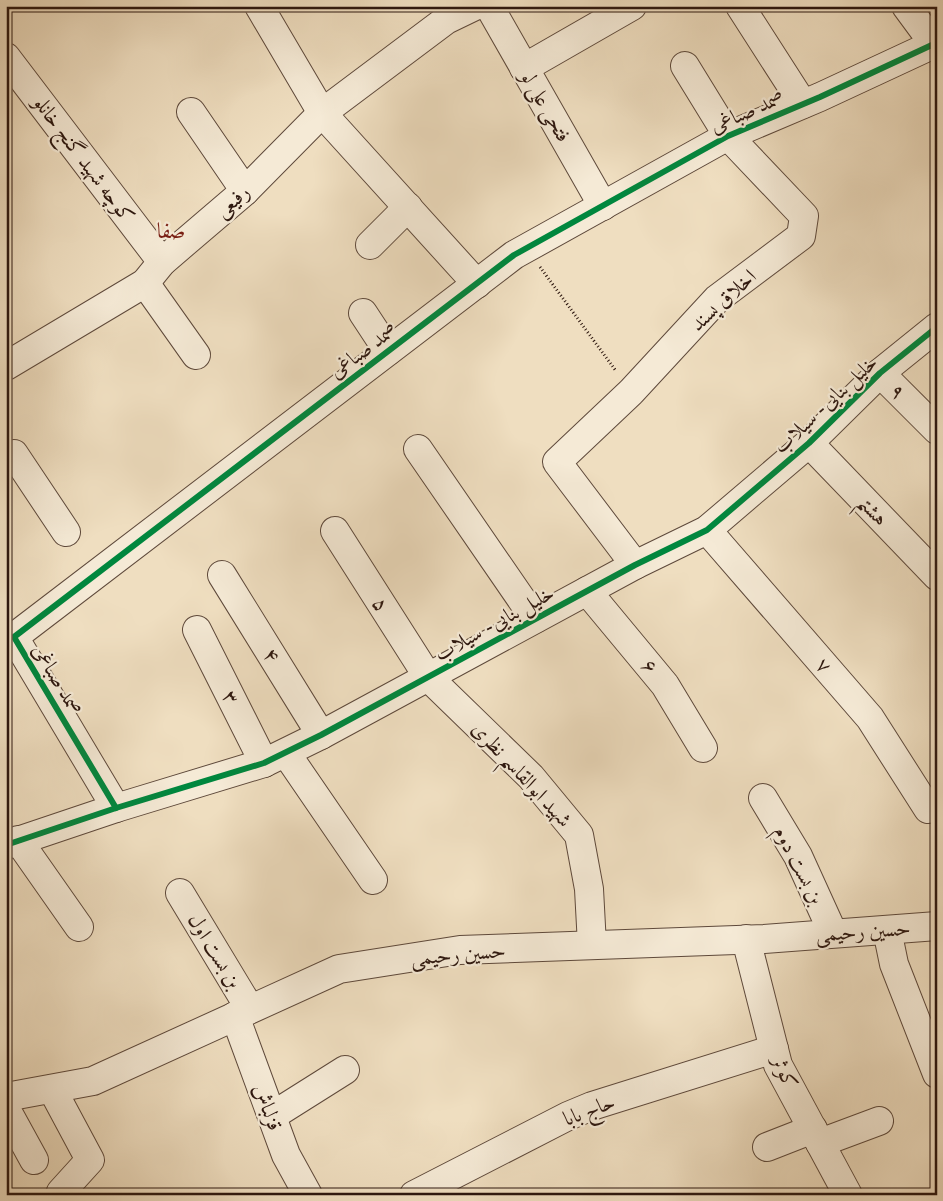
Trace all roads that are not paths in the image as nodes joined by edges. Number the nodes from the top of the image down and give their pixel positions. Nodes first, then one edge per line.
1 (259, 6) edge
2 (475, 6) edge
3 (489, 6) edge
4 (632, 6) edge
5 (740, 6) edge
6 (906, 6) edge
7 (442, 13) edge
8 (935, 44) edge
9 (6, 57) edge
10 (685, 66) dead end
11 (524, 68) junction
12 (804, 104) junction
13 (191, 112) dead end
14 (322, 113) junction
15 (728, 136) junction
16 (245, 191) junction
17 (603, 206) junction
18 (408, 207) junction
19 (370, 245) dead end
20 (162, 262) junction
21 (145, 283) junction
22 (477, 284) junction
23 (363, 313) dead end
24 (937, 327) edge
25 (388, 351) junction
26 (196, 355) dead end
27 (6, 366) edge
28 (880, 373) junction
29 (937, 430) edge
30 (809, 444) junction
31 (418, 449) dead end
32 (6, 459) edge
33 (708, 530) junction
34 (335, 531) dead end
35 (66, 532) dead end
36 (635, 565) junction
37 (222, 575) dead end
38 (937, 576) edge
39 (587, 591) junction
40 (535, 619) junction
41 (198, 630) dead end
42 (428, 677) junction
43 (321, 735) junction
44 (702, 748) dead end
45 (275, 758) junction
46 (763, 798) dead end
47 (116, 808) junction
48 (928, 809) dead end
49 (12, 842) edge
50 (372, 880) dead end
51 (180, 893) dead end
52 (79, 926) dead end
53 (937, 926) edge
54 (887, 930) junction
55 (833, 934) junction
56 (746, 939) junction
57 (592, 945) junction
58 (243, 1013) junction
59 (774, 1049) junction
60 (345, 1070) dead end
61 (937, 1074) edge
62 (52, 1089) junction
63 (6, 1097) edge
64 (6, 1109) edge
65 (272, 1116) junction
66 (879, 1121) dead end
67 (816, 1136) junction
68 (767, 1147) dead end
69 (34, 1160) dead end
70 (62, 1195) edge
71 (308, 1195) edge
72 (414, 1195) edge
73 (848, 1195) edge

1 - 14 street
2 - 7 street
3 - 11 street, فتحی علی لو
4 - 11 street
5 - 12 street
6 - 8 street
7 - 14 street, رفیعی
8 - 12 street, صمد صباغی
9 - 20 street, کوچه شهید گنج خانلو
10 - 15 street
11 - 17 street, فتحی علی لو
12 - 15 street, صمد صباغی
13 - 16 street
14 - 16 street, رفیعی
14 - 18 street
15 - 17 street, صمد صباغی
15 - 36 street, اخلاق پسند
16 - 20 street, رفیعی
17 - 22 street, صمد صباغی
18 - 19 street
18 - 22 street
20 - 21 street, رفیعی
21 - 26 street
21 - 27 street, رفیعی
22 - 25 street, صمد صباغی
23 - 25 street
24 - 28 street, خلیل بنایی- سیلاب
25 - 47 street, صمد صباغی
28 - 29 street, ۹
28 - 30 street, خلیل بنایی- سیلاب
30 - 33 street, خلیل بنایی- سیلاب
30 - 38 street, هشتم
31 - 40 street
32 - 35 street
33 - 36 street, خلیل بنایی- سیلاب
33 - 48 street, ۷
34 - 42 street, ۵
36 - 39 street, خلیل بنایی- سیلاب
37 - 43 street, ۴
39 - 40 street, خلیل بنایی- سیلاب
39 - 44 street, ۶
40 - 42 street, خلیل بنایی- سیلاب
41 - 45 street, ۳
42 - 43 street, خلیل بنایی- سیلاب
42 - 57 street, شهید ابوالقاسم نظری
43 - 45 street, خلیل بنایی- سیلاب
45 - 47 street, خلیل بنایی- سیلاب
45 - 50 street, ۳
46 - 55 street, بن بست دوم
47 - 49 street, خلیل بنایی- سیلاب
49 - 52 street
51 - 58 street, بن بست اول
53 - 54 street, حسین رحیمی
54 - 55 street, حسین رحیمی
54 - 61 street
55 - 56 street, حسین رحیمی
56 - 57 street, حسین رحیمی
56 - 59 street, کوثر
57 - 58 street, حسین رحیمی
58 - 62 street, حسین رحیمی
58 - 65 street, قزلباش
59 - 67 street, کوثر
59 - 72 street, حاج بابا
60 - 65 street
62 - 63 street, حسین رحیمی
62 - 70 street
64 - 69 street
65 - 71 street, قزلباش
66 - 67 street
67 - 68 street
67 - 73 street, کوثر

